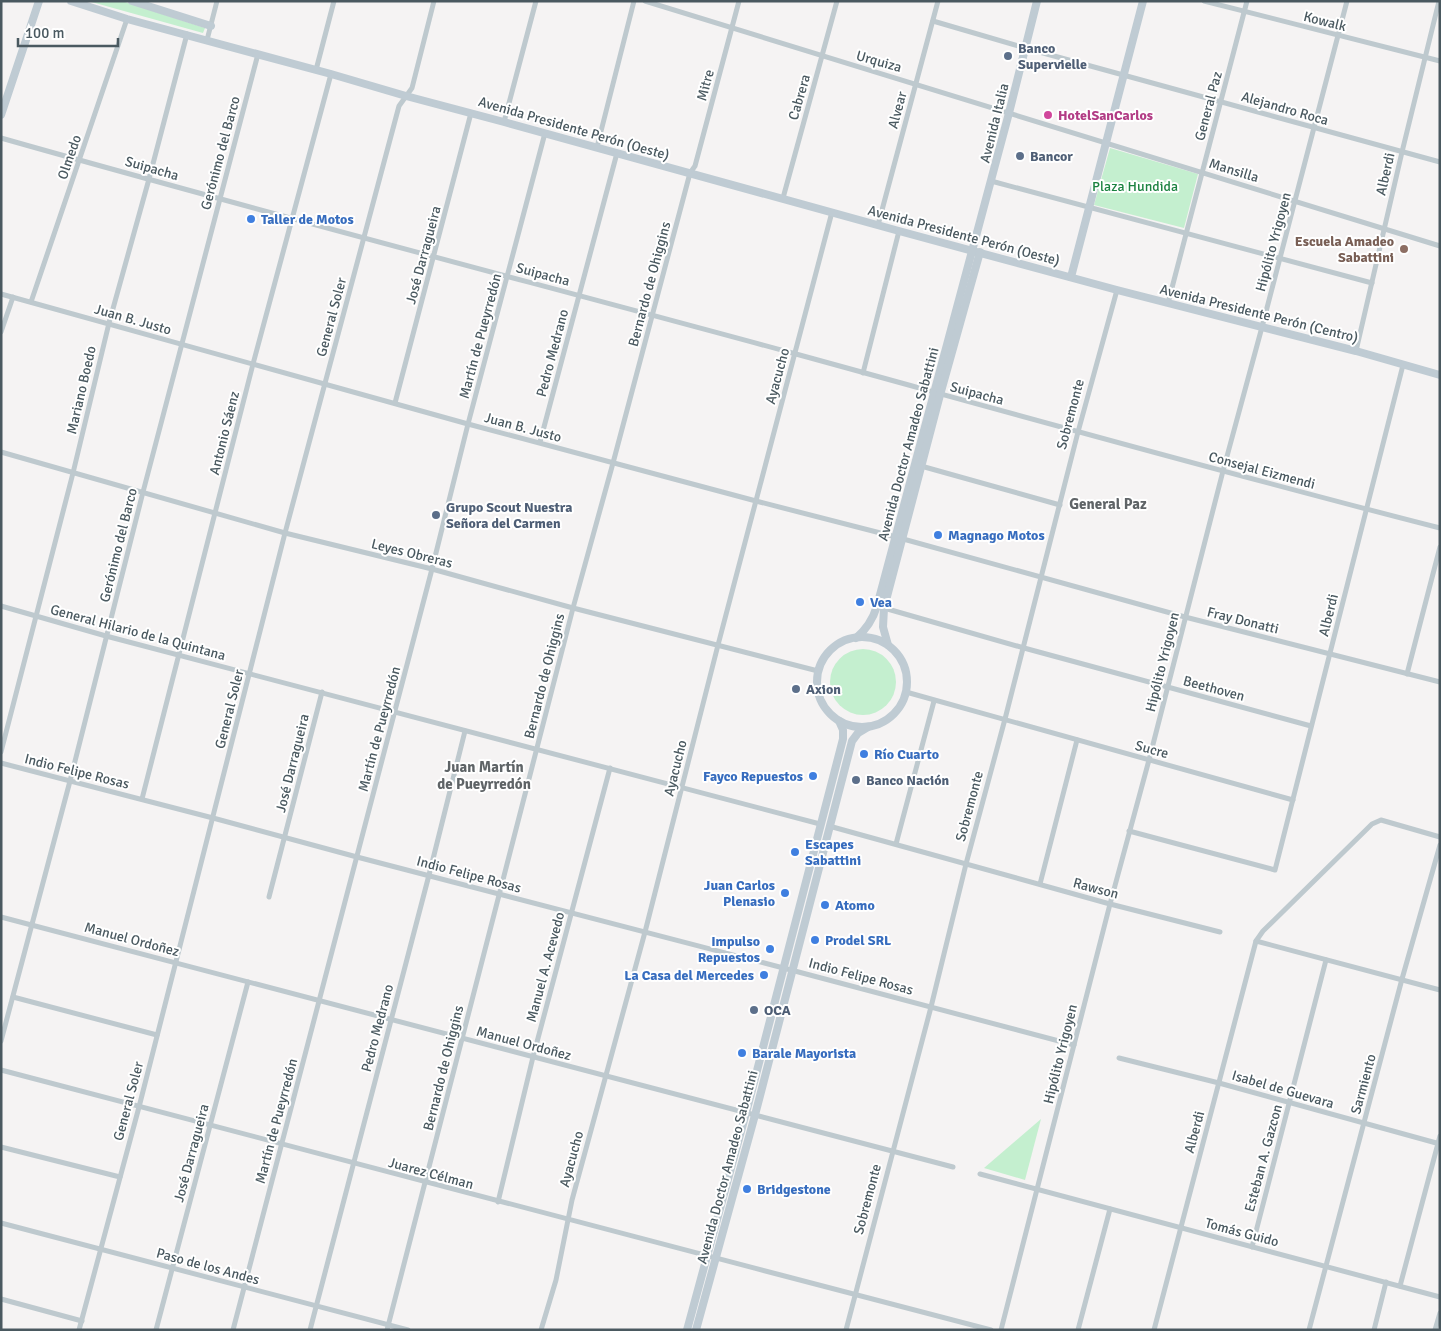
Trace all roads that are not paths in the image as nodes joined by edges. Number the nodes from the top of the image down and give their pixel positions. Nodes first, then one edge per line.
1 (39, 1) edge
2 (71, 1) edge
3 (132, 1) edge
4 (218, 1) edge
5 (334, 1) edge
6 (434, 1) edge
7 (536, 1) edge
8 (634, 1) edge
9 (645, 1) edge
10 (739, 1) edge
11 (837, 1) edge
12 (938, 1) edge
13 (1038, 1) edge
14 (1143, 1) edge
15 (1204, 1) edge
16 (1246, 1) edge
17 (1347, 1) edge
18 (1439, 1) edge
19 (1244, 12) junction
20 (127, 19) junction
21 (933, 21) junction
22 (210, 26) junction
23 (732, 28) junction
24 (187, 34) junction
25 (1338, 36) junction
26 (207, 40) junction
27 (1025, 48) junction
28 (258, 54) junction
29 (822, 56) junction
30 (1425, 57) junction
31 (1440, 61) edge
32 (316, 70) junction
33 (331, 74) junction
34 (1124, 75) junction
35 (915, 84) junction
36 (406, 96) junction
37 (4, 100) edge
38 (1221, 102) junction
39 (472, 113) junction
40 (1009, 113) junction
41 (1, 115) edge
42 (504, 122) junction
43 (1314, 128) junction
44 (545, 133) junction
45 (1, 138) edge
46 (1107, 142) junction
47 (597, 147) junction
48 (1402, 152) junction
49 (617, 153) junction
50 (80, 160) junction
51 (1440, 162) edge
52 (1202, 172) junction
53 (690, 173) junction
54 (149, 179) junction
55 (991, 180) junction
56 (783, 198) junction
57 (220, 199) junction
58 (1295, 201) junction
59 (1090, 207) junction
60 (832, 212) junction
61 (292, 219) junction
62 (878, 225) junction
63 (1385, 228) junction
64 (899, 231) junction
65 (1186, 232) junction
66 (364, 238) junction
67 (1440, 246) edge
68 (976, 251) junction
69 (434, 257) junction
70 (1280, 258) junction
71 (507, 276) junction
72 (1071, 277) junction
73 (1372, 283) junction
74 (1117, 290) junction
75 (1, 294) edge
76 (579, 296) junction
77 (13, 297) junction
78 (31, 302) junction
79 (1168, 303) junction
80 (652, 316) junction
81 (108, 324) junction
82 (1262, 328) junction
83 (1, 332) edge
84 (181, 344) junction
85 (1356, 351) junction
86 (795, 354) junction
87 (253, 364) junction
88 (1403, 365) junction
89 (863, 373) junction
90 (1440, 375) edge
91 (325, 384) junction
92 (937, 394) junction
93 (395, 403) junction
94 (468, 424) junction
95 (1078, 432) junction
96 (540, 442) junction
97 (1, 452) edge
98 (613, 463) junction
99 (921, 466) junction
100 (1222, 471) junction
101 (73, 473) junction
102 (143, 492) junction
103 (756, 501) junction
104 (1060, 504) junction
105 (1366, 509) junction
106 (215, 513) junction
107 (1440, 528) edge
108 (285, 533) junction
109 (899, 537) junction
110 (1440, 547) edge
111 (432, 569) junction
112 (1041, 577) junction
113 (1, 606) edge
114 (573, 608) junction
115 (884, 608) junction
116 (36, 615) junction
117 (1185, 617) junction
118 (106, 636) junction
119 (856, 638) junction
120 (718, 644) junction
121 (888, 645) junction
122 (1024, 648) junction
123 (1329, 654) junction
124 (179, 655) junction
125 (818, 670) junction
126 (250, 674) junction
127 (1407, 674) junction
128 (1440, 682) edge
129 (1167, 687) junction
130 (322, 692) junction
131 (906, 692) junction
132 (934, 701) junction
133 (394, 712) junction
134 (1005, 719) junction
135 (839, 721) junction
136 (1311, 726) junction
137 (868, 727) junction
138 (465, 731) junction
139 (1077, 740) junction
140 (537, 750) junction
141 (1, 752) edge
142 (1149, 760) junction
143 (1, 763) edge
144 (610, 768) junction
145 (70, 781) junction
146 (682, 788) junction
147 (142, 799) junction
148 (1293, 800) junction
149 (213, 818) junction
150 (820, 824) junction
151 (829, 826) junction
152 (1129, 831) junction
153 (1440, 837) edge
154 (285, 838) junction
155 (896, 844) junction
156 (1440, 845) edge
157 (357, 857) junction
158 (966, 864) junction
159 (429, 875) junction
160 (1040, 884) junction
161 (500, 894) junction
162 (269, 897) dead end
163 (1110, 904) junction
164 (571, 912) junction
165 (1, 917) edge
166 (32, 925) junction
167 (645, 932) junction
168 (1220, 932) dead end
169 (1256, 940) junction
170 (1326, 960) junction
171 (176, 963) junction
172 (788, 969) junction
173 (1402, 979) junction
174 (248, 982) junction
175 (1440, 990) edge
176 (13, 997) junction
177 (320, 1001) junction
178 (931, 1007) junction
179 (390, 1019) junction
180 (157, 1035) junction
181 (462, 1038) junction
182 (1, 1041) edge
183 (1074, 1045) junction
184 (533, 1057) junction
185 (1119, 1058) dead end
186 (1, 1070) edge
187 (606, 1076) junction
188 (1219, 1083) junction
189 (1290, 1103) junction
190 (138, 1107) junction
191 (746, 1113) junction
192 (755, 1115) junction
193 (1364, 1124) junction
194 (210, 1126) junction
195 (1440, 1136) edge
196 (1439, 1144) edge
197 (282, 1145) junction
198 (1, 1146) edge
199 (893, 1151) junction
200 (353, 1164) junction
201 (953, 1167) dead end
202 (980, 1174) dead end
203 (120, 1177) junction
204 (425, 1183) junction
205 (1038, 1189) junction
206 (498, 1202) junction
207 (1110, 1209) junction
208 (569, 1220) junction
209 (1, 1223) edge
210 (1180, 1227) junction
211 (1252, 1247) junction
212 (100, 1249) junction
213 (712, 1256) junction
214 (1326, 1266) junction
215 (173, 1268) junction
216 (1386, 1282) junction
217 (1400, 1286) junction
218 (244, 1287) junction
219 (855, 1294) junction
220 (1440, 1297) edge
221 (1, 1299) edge
222 (316, 1306) junction
223 (1440, 1313) edge
224 (82, 1321) junction
225 (388, 1327) edge
226 (80, 1330) edge
227 (156, 1330) edge
228 (233, 1330) edge
229 (310, 1330) edge
230 (408, 1330) edge
231 (541, 1330) edge
232 (687, 1330) edge
233 (696, 1330) edge
234 (846, 1330) edge
235 (991, 1330) edge
236 (1001, 1330) edge
237 (1078, 1330) edge
238 (1154, 1330) edge
239 (1309, 1330) edge
240 (1374, 1330) edge
241 (1435, 1330) edge

1 - 37 main road
2 - 20 main road, Avenida Presidente Perón (Oeste)
3 - 22 main road
4 - 22 street
5 - 32 street
6 - 36 street, General Soler
7 - 42 street
8 - 47 street
9 - 23 street, Urquiza
10 - 23 street, Mitre
11 - 29 street, Cabrera
12 - 21 street, Alvear
13 - 27 main road, Avenida Italia
14 - 34 main road
15 - 19 street, Kowalk
16 - 19 street, General Paz
17 - 25 street, Hipólito Yrigoyen
18 - 30 street, Alberdi
19 - 25 street, Kowalk
19 - 38 street, General Paz
20 - 24 main road, Avenida Presidente Perón (Oeste)
20 - 50 street, Olmedo
21 - 27 street, Alejandro Roca
21 - 35 street, Alvear
22 - 26 street
23 - 29 street, Urquiza
23 - 53 street, Mitre
24 - 26 main road, Avenida Presidente Perón (Oeste)
24 - 54 street, Mariano Boedo
25 - 30 street, Kowalk
25 - 43 street, Hipólito Yrigoyen
26 - 28 main road, Avenida Presidente Perón (Oeste)
27 - 34 street, Alejandro Roca
27 - 40 main road, Avenida Italia
28 - 32 main road, Avenida Presidente Perón (Oeste)
28 - 57 street, Gerónimo del Barco
29 - 35 street, Urquiza
29 - 56 street, Cabrera
30 - 31 street, Kowalk
30 - 48 street, Alberdi
32 - 33 main road, Avenida Presidente Perón (Oeste)
33 - 36 main road, Avenida Presidente Perón (Oeste)
33 - 61 street, Antonio Sáenz
34 - 38 street, Alejandro Roca
34 - 46 main road
35 - 40 street, Urquiza
35 - 62 street, Alvear
36 - 39 main road, Avenida Presidente Perón (Oeste)
36 - 66 street, General Soler
37 - 41 main road
38 - 43 street, Alejandro Roca
38 - 52 street, General Paz
39 - 42 main road, Avenida Presidente Perón (Oeste)
39 - 69 street, José Darragueira
40 - 46 street, Urquiza
40 - 55 main road, Avenida Italia
42 - 44 main road, Avenida Presidente Perón (Oeste)
43 - 48 street, Alejandro Roca
43 - 58 street, Hipólito Yrigoyen
44 - 47 main road, Avenida Presidente Perón (Oeste)
44 - 71 street, Martín de Pueyrredón
45 - 50 street, Suipacha
46 - 52 street, Mansilla
46 - 59 main road
47 - 49 main road, Avenida Presidente Perón (Oeste)
48 - 51 street, Alejandro Roca
48 - 63 street, Alberdi
49 - 53 main road, Avenida Presidente Perón (Oeste)
49 - 76 street, Pedro Medrano
50 - 54 street, Suipacha
50 - 78 street, Olmedo
52 - 58 street, Mansilla
52 - 65 street, General Paz
53 - 56 main road, Avenida Presidente Perón (Oeste)
53 - 80 street, Bernardo de Ohiggins
54 - 57 street, Suipacha
54 - 81 street, Mariano Boedo
55 - 59 street
55 - 68 main road, Avenida Italia
56 - 60 main road, Avenida Presidente Perón (Oeste)
57 - 61 street, Suipacha
57 - 84 street, Gerónimo del Barco
58 - 63 street, Mansilla
58 - 70 street, Hipólito Yrigoyen
59 - 65 street
59 - 72 main road
60 - 62 main road, Avenida Presidente Perón (Oeste)
60 - 86 street, Ayacucho
61 - 66 street, Suipacha
61 - 87 street, Antonio Sáenz
62 - 64 main road, Avenida Presidente Perón (Oeste)
63 - 67 street, Mansilla
63 - 73 street, Alberdi
64 - 68 main road, Avenida Presidente Perón (Oeste)
64 - 89 street
65 - 70 street
65 - 79 street, General Paz
66 - 69 street, Suipacha
66 - 91 street, General Soler
68 - 72 main road, Avenida Presidente Perón (Oeste)
68 - 92 main road, Avenida Doctor Amadeo Sabattini
69 - 71 street, Suipacha
69 - 93 street, José Darragueira
70 - 73 street
70 - 82 street, Hipólito Yrigoyen
71 - 76 street, Suipacha
71 - 94 street, Martín de Pueyrredón
72 - 74 main road, Avenida Presidente Perón (Centro)
73 - 85 street, Alberdi
74 - 79 main road, Avenida Presidente Perón (Centro)
74 - 95 street, Sobremonte
75 - 77 street, Juan B. Justo
76 - 80 street, Suipacha
76 - 96 street, Pedro Medrano
77 - 78 street, Juan B. Justo
77 - 83 street
78 - 81 street, Juan B. Justo
79 - 82 main road, Avenida Presidente Perón (Centro)
80 - 86 street, Suipacha
80 - 98 street, Bernardo de Ohiggins
81 - 84 street, Juan B. Justo
81 - 101 street, Mariano Boedo
82 - 85 main road, Avenida Presidente Perón (Centro)
82 - 100 street, Hipólito Yrigoyen
84 - 87 street, Juan B. Justo
84 - 102 street, Gerónimo del Barco
85 - 88 main road, Avenida Presidente Perón (Centro)
86 - 89 street, Suipacha
86 - 103 street, Ayacucho
87 - 91 street, Juan B. Justo
87 - 106 street, Antonio Sáenz
88 - 90 main road, Avenida Presidente Perón (Centro)
88 - 105 street, Alberdi
89 - 92 street, Suipacha
91 - 93 street, Juan B. Justo
91 - 108 street, General Soler
92 - 95 street, Suipacha
92 - 99 main road, Avenida Doctor Amadeo Sabattini
92 - 109 main road, Avenida Doctor Amadeo Sabattini
93 - 94 street, Juan B. Justo
94 - 96 street, Juan B. Justo
94 - 111 street, Martín de Pueyrredón
95 - 100 street, Consejal Eizmendi
95 - 104 street, Sobremonte
96 - 98 street, Juan B. Justo
97 - 101 street, Leyes Obreras
98 - 103 street, Juan B. Justo
98 - 114 street, Bernardo de Ohiggins
99 - 104 street
99 - 109 main road, Avenida Doctor Amadeo Sabattini
100 - 105 street, Consejal Eizmendi
100 - 117 street, Hipólito Yrigoyen
101 - 102 street, Leyes Obreras
101 - 116 street, Mariano Boedo
102 - 106 street, Leyes Obreras
102 - 118 street, Gerónimo del Barco
103 - 109 street, Juan B. Justo
103 - 120 street, Ayacucho
104 - 112 street, Sobremonte
105 - 107 street, Consejal Eizmendi
105 - 123 street, Alberdi
106 - 108 street, Leyes Obreras
106 - 124 street, Antonio Sáenz
108 - 111 street, Leyes Obreras
108 - 126 street, General Soler
109 - 112 street, Juan B. Justo
109 - 115 main road, Avenida Doctor Amadeo Sabattini
109 - 119 main road, Avenida Doctor Amadeo Sabattini
110 - 127 street
111 - 114 street, Leyes Obreras
111 - 133 street, Martín de Pueyrredón
112 - 117 street, Fray Donatti
112 - 122 street, Sobremonte
113 - 116 street, General Hilario de la Quintana
114 - 120 street, Leyes Obreras
114 - 140 street, Bernardo de Ohiggins
115 - 121 main road, Avenida Doctor Amadeo Sabattini
115 - 122 street, Beethoven
116 - 118 street, General Hilario de la Quintana
116 - 141 street, Mariano Boedo
117 - 123 street, Fray Donatti
117 - 129 street, Hipólito Yrigoyen
118 - 124 street, General Hilario de la Quintana
118 - 145 street, Gerónimo del Barco
119 - 121 main road
119 - 125 main road
120 - 125 street, Leyes Obreras
120 - 146 street, Ayacucho
121 - 131 main road
122 - 129 street, Beethoven
122 - 134 street, Sobremonte
123 - 127 street, Fray Donatti
123 - 136 street, Alberdi
124 - 126 street, General Hilario de la Quintana
124 - 147 street, Antonio Sáenz
125 - 135 main road
126 - 130 street, General Hilario de la Quintana
126 - 149 street, General Soler
127 - 128 street, Fray Donatti
129 - 136 street, Beethoven
129 - 142 street, Hipólito Yrigoyen
130 - 133 street, General Hilario de la Quintana
130 - 154 street, José Darragueira
131 - 132 street
131 - 137 main road
132 - 134 street
132 - 155 street
133 - 138 street, General Hilario de la Quintana
133 - 157 street, Martín de Pueyrredón
134 - 139 street, Sucre
134 - 158 street, Sobremonte
135 - 137 main road
135 - 150 main road, Avenida Doctor Amadeo Sabattini
136 - 148 street, Alberdi
137 - 151 main road, Avenida Doctor Amadeo Sabattini
138 - 140 street, General Hilario de la Quintana
138 - 159 street, Pedro Medrano
139 - 142 street, Sucre
139 - 160 street
140 - 144 street, General Hilario de la Quintana
140 - 161 street, Bernardo de Ohiggins
142 - 148 street, Sucre
142 - 152 street, Hipólito Yrigoyen
143 - 145 street, Indio Felipe Rosas
144 - 146 street, General Hilario de la Quintana
144 - 164 street, Manuel A. Acevedo
145 - 147 street, Indio Felipe Rosas
145 - 166 street, Gerónimo del Barco
146 - 150 street, General Hilario de la Quintana
146 - 167 street, Ayacucho
147 - 149 street, Indio Felipe Rosas
148 - 152 street, Alberdi
149 - 154 street, Indio Felipe Rosas
149 - 171 street, General Soler
150 - 172 main road, Avenida Doctor Amadeo Sabattini
151 - 155 street
151 - 172 main road, Avenida Doctor Amadeo Sabattini
152 - 163 street, Hipólito Yrigoyen
153 - 169 street
154 - 157 street, Indio Felipe Rosas
154 - 162 street, José Darragueira
155 - 158 street
156 - 173 street, Sarmiento
157 - 159 street, Indio Felipe Rosas
157 - 177 street, Martín de Pueyrredón
158 - 160 street, Rawson
158 - 178 street, Sobremonte
159 - 161 street, Indio Felipe Rosas
159 - 179 street, Pedro Medrano
160 - 163 street, Rawson
161 - 164 street, Indio Felipe Rosas
161 - 181 street, Bernardo de Ohiggins
163 - 168 street, Rawson
163 - 183 street, Hipólito Yrigoyen
164 - 167 street, Indio Felipe Rosas
164 - 184 street, Manuel A. Acevedo
165 - 166 street, Manuel Ordoñez
166 - 171 street, Manuel Ordoñez
166 - 176 street, Gerónimo del Barco
167 - 172 street, Indio Felipe Rosas
167 - 187 street, Ayacucho
169 - 170 street
169 - 188 street, Alberdi
170 - 173 street
170 - 189 street, Esteban A. Gazcon
171 - 174 street, Manuel Ordoñez
171 - 180 street, General Soler
172 - 178 street, Indio Felipe Rosas
172 - 191 main road, Avenida Doctor Amadeo Sabattini
172 - 192 main road, Avenida Doctor Amadeo Sabattini
173 - 175 street
173 - 193 street, Sarmiento
174 - 177 street, Manuel Ordoñez
174 - 194 street, José Darragueira
176 - 180 street
176 - 182 street, Gerónimo del Barco
177 - 179 street, Manuel Ordoñez
177 - 197 street, Martín de Pueyrredón
178 - 183 street
178 - 199 street, Sobremonte
179 - 181 street, Manuel Ordoñez
179 - 200 street, Pedro Medrano
180 - 190 street, General Soler
181 - 184 street, Manuel Ordoñez
181 - 204 street, Bernardo de Ohiggins
183 - 205 street, Hipólito Yrigoyen
184 - 187 street, Manuel Ordoñez
184 - 206 street, Manuel A. Acevedo
185 - 188 street, Isabel de Guevara
186 - 190 street, Juarez Célman
187 - 191 street, Manuel Ordoñez
187 - 208 street, Ayacucho
188 - 189 street, Isabel de Guevara
188 - 210 street, Alberdi
189 - 193 street, Isabel de Guevara
189 - 211 street, Esteban A. Gazcon
190 - 194 street, Juarez Célman
190 - 203 street, General Soler
191 - 192 street, Manuel Ordoñez
191 - 213 main road, Avenida Doctor Amadeo Sabattini
192 - 199 street, Manuel Ordoñez
192 - 213 main road, Avenida Doctor Amadeo Sabattini
193 - 196 street, Isabel de Guevara
193 - 214 street, Sarmiento
194 - 197 street, Juarez Célman
194 - 215 street, José Darragueira
195 - 196 street
196 - 217 street
197 - 200 street, Juarez Célman
197 - 218 street, Martín de Pueyrredón
198 - 203 street
199 - 201 street, Manuel Ordoñez
199 - 219 street, Sobremonte
200 - 204 street, Juarez Célman
200 - 222 street, Pedro Medrano
202 - 205 street
203 - 212 street, General Soler
204 - 206 street, Juarez Célman
204 - 225 street, Bernardo de Ohiggins
205 - 207 street, Tomás Guido
205 - 236 street, Hipólito Yrigoyen
206 - 208 street, Juarez Célman
207 - 210 street, Tomás Guido
207 - 237 street
208 - 213 street, Juarez Célman
208 - 231 street, Ayacucho
209 - 212 street, Paso de los Andes
210 - 211 street, Tomás Guido
210 - 238 street, Alberdi
211 - 214 street, Tomás Guido
212 - 215 street, Paso de los Andes
212 - 224 street, General Soler
213 - 219 street, Juarez Célman
213 - 232 main road, Avenida Doctor Amadeo Sabattini
213 - 233 main road, Avenida Doctor Amadeo Sabattini
214 - 216 street, Tomás Guido
214 - 239 street, Sarmiento
215 - 218 street, Paso de los Andes
215 - 227 street, José Darragueira
216 - 217 street, Tomás Guido
216 - 240 street
217 - 220 street, Tomás Guido
218 - 222 street, Paso de los Andes
218 - 228 street, Martín de Pueyrredón
219 - 234 street, Sobremonte
219 - 235 street, Juarez Célman
221 - 224 street
222 - 225 street, Paso de los Andes
222 - 229 street, Pedro Medrano
223 - 241 street
224 - 226 street, General Soler
225 - 230 street, Paso de los Andes

